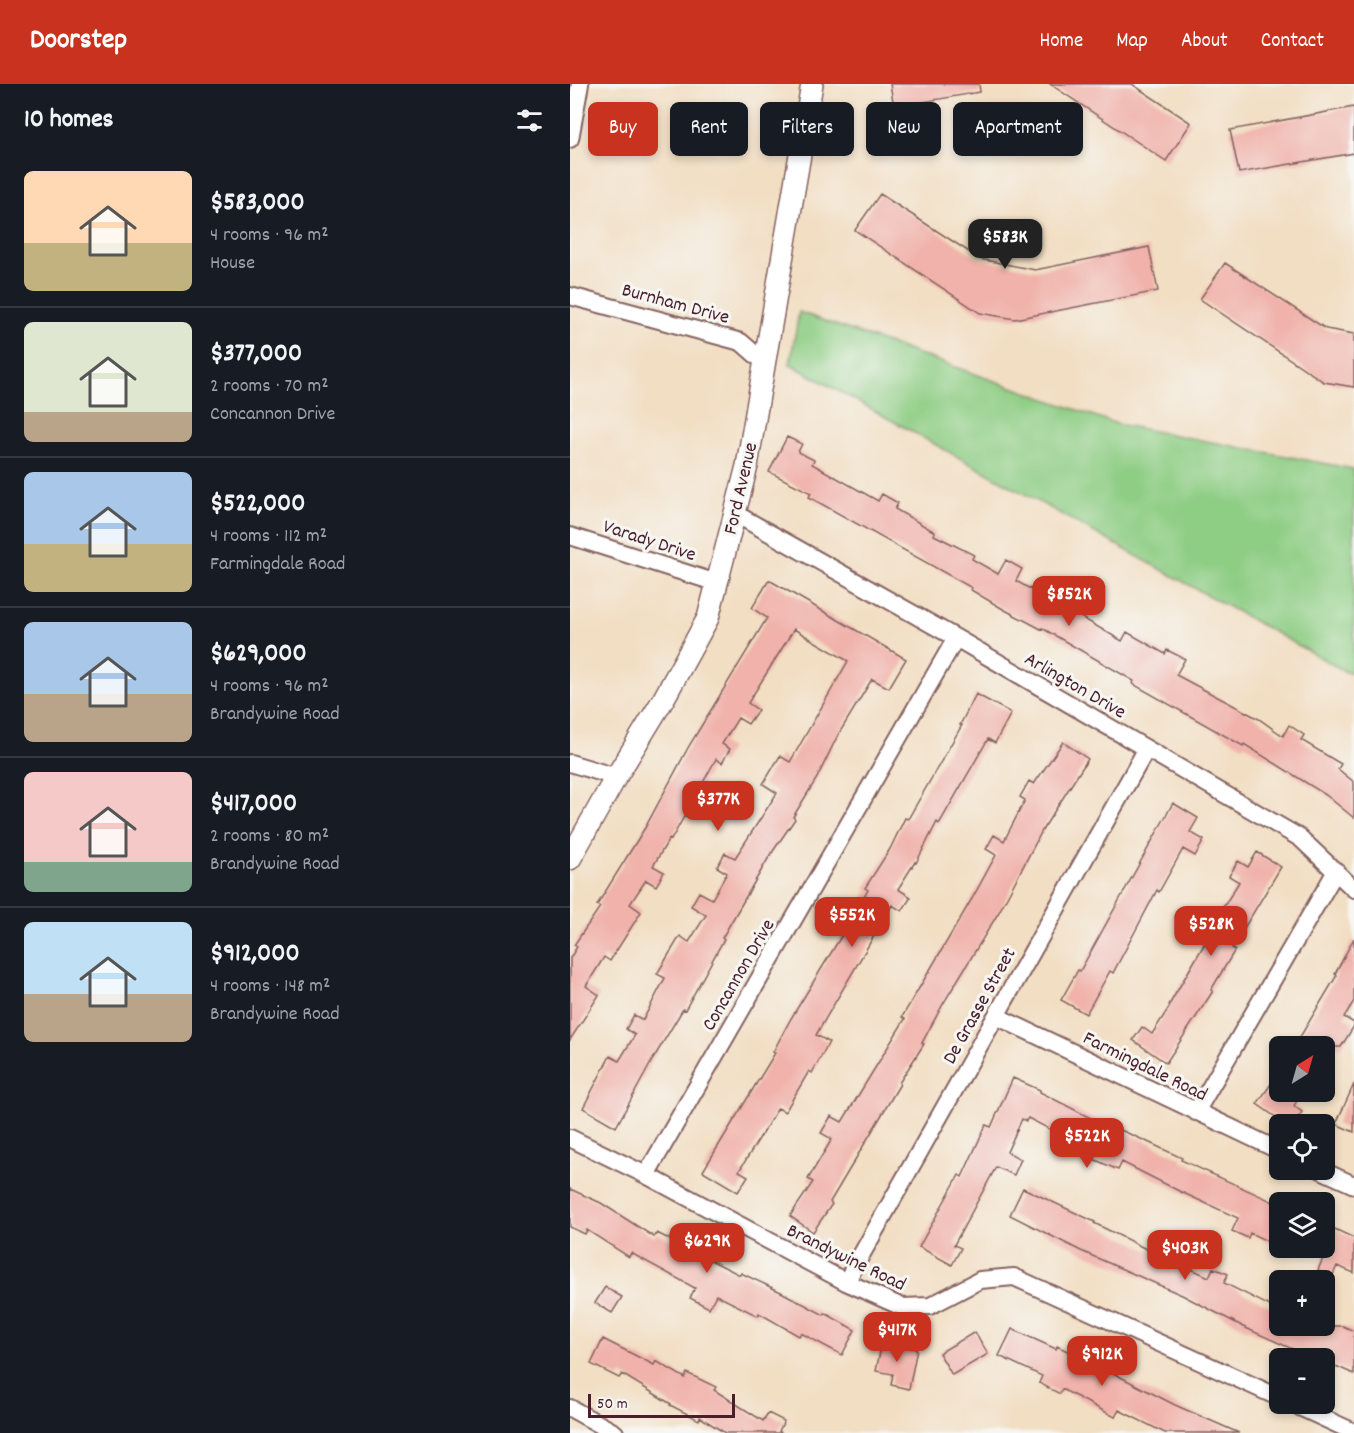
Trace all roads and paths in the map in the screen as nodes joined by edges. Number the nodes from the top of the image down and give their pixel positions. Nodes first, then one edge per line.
1 (580, 84) edge
2 (812, 84) edge
3 (570, 139) edge
4 (570, 296) edge
5 (764, 362) junction
6 (734, 513) junction
7 (570, 536) edge
8 (717, 583) junction
9 (956, 638) junction
10 (1146, 750) junction
11 (570, 763) edge
12 (616, 777) junction
13 (570, 859) edge
14 (1336, 871) junction
15 (1354, 889) edge
16 (996, 1017) junction
17 (1196, 1112) junction
18 (570, 1138) edge
19 (1269, 1146) edge
20 (646, 1175) junction
21 (1335, 1176) edge
22 (1354, 1185) edge
23 (846, 1282) junction
24 (1269, 1393) edge
25 (570, 1408) edge
26 (1315, 1414) edge
27 (1354, 1432) edge
28 (615, 1433) edge

1 - 3 street
2 - 5 street, Ford Avenue
4 - 5 street, Burnham Drive
5 - 6 street, Ford Avenue
6 - 8 street, Ford Avenue
6 - 9 street, Arlington Drive
7 - 8 street, Varady Drive
8 - 12 street, Ford Avenue
9 - 10 street, Arlington Drive
9 - 20 street, Concannon Drive
10 - 14 street, Arlington Drive
10 - 16 street, De Grasse Street
11 - 12 street
12 - 13 street, Ford Avenue
14 - 15 street, Arlington Drive
14 - 17 street
16 - 17 street, Farmingdale Road
16 - 23 street, De Grasse Street
17 - 19 street, Farmingdale Road
18 - 20 street, Brandywine Road
20 - 23 street, Brandywine Road
21 - 22 street
23 - 24 street, Brandywine Road
25 - 28 street
26 - 27 street

